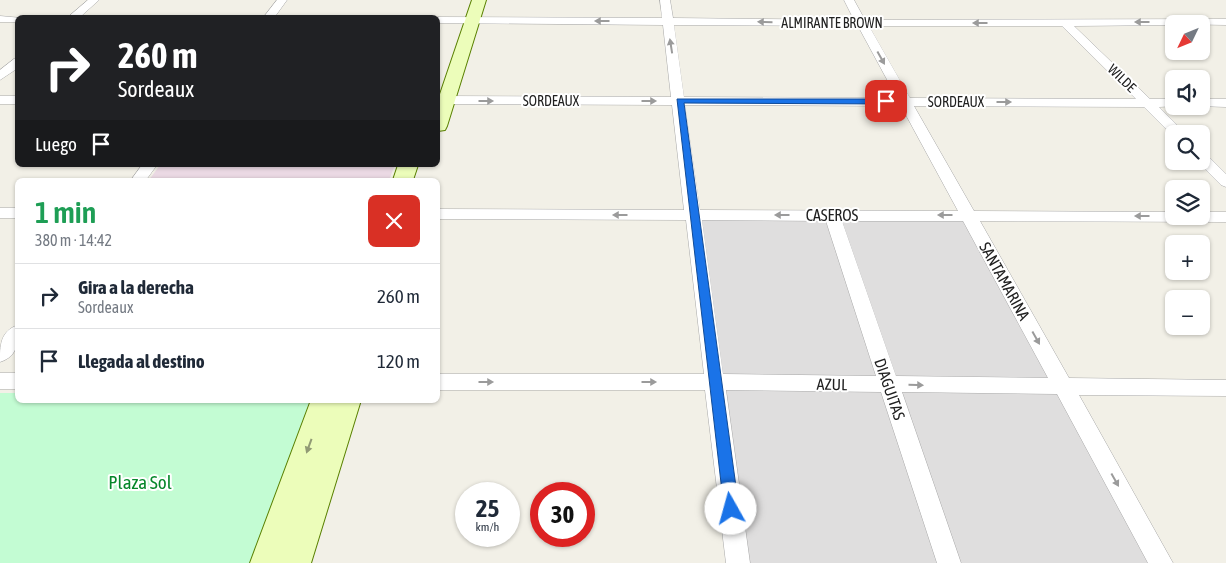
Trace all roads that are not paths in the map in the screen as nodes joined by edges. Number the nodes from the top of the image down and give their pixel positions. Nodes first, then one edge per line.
1 (94, 0) edge
2 (282, 0) edge
3 (466, 0) edge
4 (479, 0) edge
5 (666, 0) edge
6 (849, 0) edge
7 (76, 15) edge
8 (270, 15) edge
9 (0, 19) edge
10 (15, 19) edge
11 (440, 20) edge
12 (466, 20) junction
13 (667, 21) junction
14 (1065, 22) junction
15 (1226, 22) edge
16 (861, 23) junction
17 (15, 64) edge
18 (0, 76) edge
19 (440, 78) edge
20 (0, 100) edge
21 (15, 100) edge
22 (442, 100) edge
23 (680, 101) junction
24 (904, 101) junction
25 (1149, 103) junction
26 (1165, 103) edge
27 (1210, 103) edge
28 (1226, 103) edge
29 (440, 113) edge
30 (1170, 125) edge
31 (1210, 166) edge
32 (148, 167) edge
33 (140, 178) edge
34 (1226, 182) edge
35 (0, 213) edge
36 (15, 213) edge
37 (440, 214) edge
38 (694, 215) junction
39 (832, 215) junction
40 (968, 215) junction
41 (1226, 217) edge
42 (15, 336) edge
43 (0, 354) edge
44 (0, 381) edge
45 (15, 381) edge
46 (440, 382) edge
47 (715, 382) junction
48 (889, 384) junction
49 (1063, 387) junction
50 (1226, 388) edge
51 (325, 403) edge
52 (346, 403) edge
53 (267, 563) edge
54 (294, 563) edge
55 (738, 563) edge
56 (949, 563) edge
57 (1161, 563) edge

1 - 7 street
2 - 8 street
3 - 12 main road
4 - 12 main road
5 - 13 street
6 - 16 street, SANTAMARINA
9 - 10 street
11 - 12 street, ALMIRANTE BROWN
13 -> 12 street, ALMIRANTE BROWN
12 - 19 main road
12 - 22 main road
16 -> 13 street, ALMIRANTE BROWN
23 -> 13 street
15 -> 14 street, ALMIRANTE BROWN
14 -> 16 street, ALMIRANTE BROWN
14 - 25 street, WILDE
16 -> 24 street, SANTAMARINA
17 - 18 street
20 - 21 street
22 -> 23 street, SORDEAUX
22 - 29 main road
23 - 24 street, SORDEAUX
23 - 38 street
24 -> 25 street, SORDEAUX
24 - 40 street, SANTAMARINA
25 - 26 street, SORDEAUX
25 - 30 street, WILDE
27 - 28 street
31 - 34 street
32 - 33 street
35 - 36 street
38 -> 37 street, CASEROS
39 -> 38 street, CASEROS
38 - 47 street
40 -> 39 street, CASEROS
39 - 48 street, DIAGUITAS
41 -> 40 street, CASEROS
40 -> 49 street, SANTAMARINA
42 - 43 street
44 - 45 street
46 -> 47 street, AZUL
47 - 48 street, AZUL
47 - 55 street
48 -> 49 street, AZUL
48 - 56 street, DIAGUITAS
49 - 50 street, AZUL
49 -> 57 street, SANTAMARINA
51 -> 53 main road
52 - 54 main road

